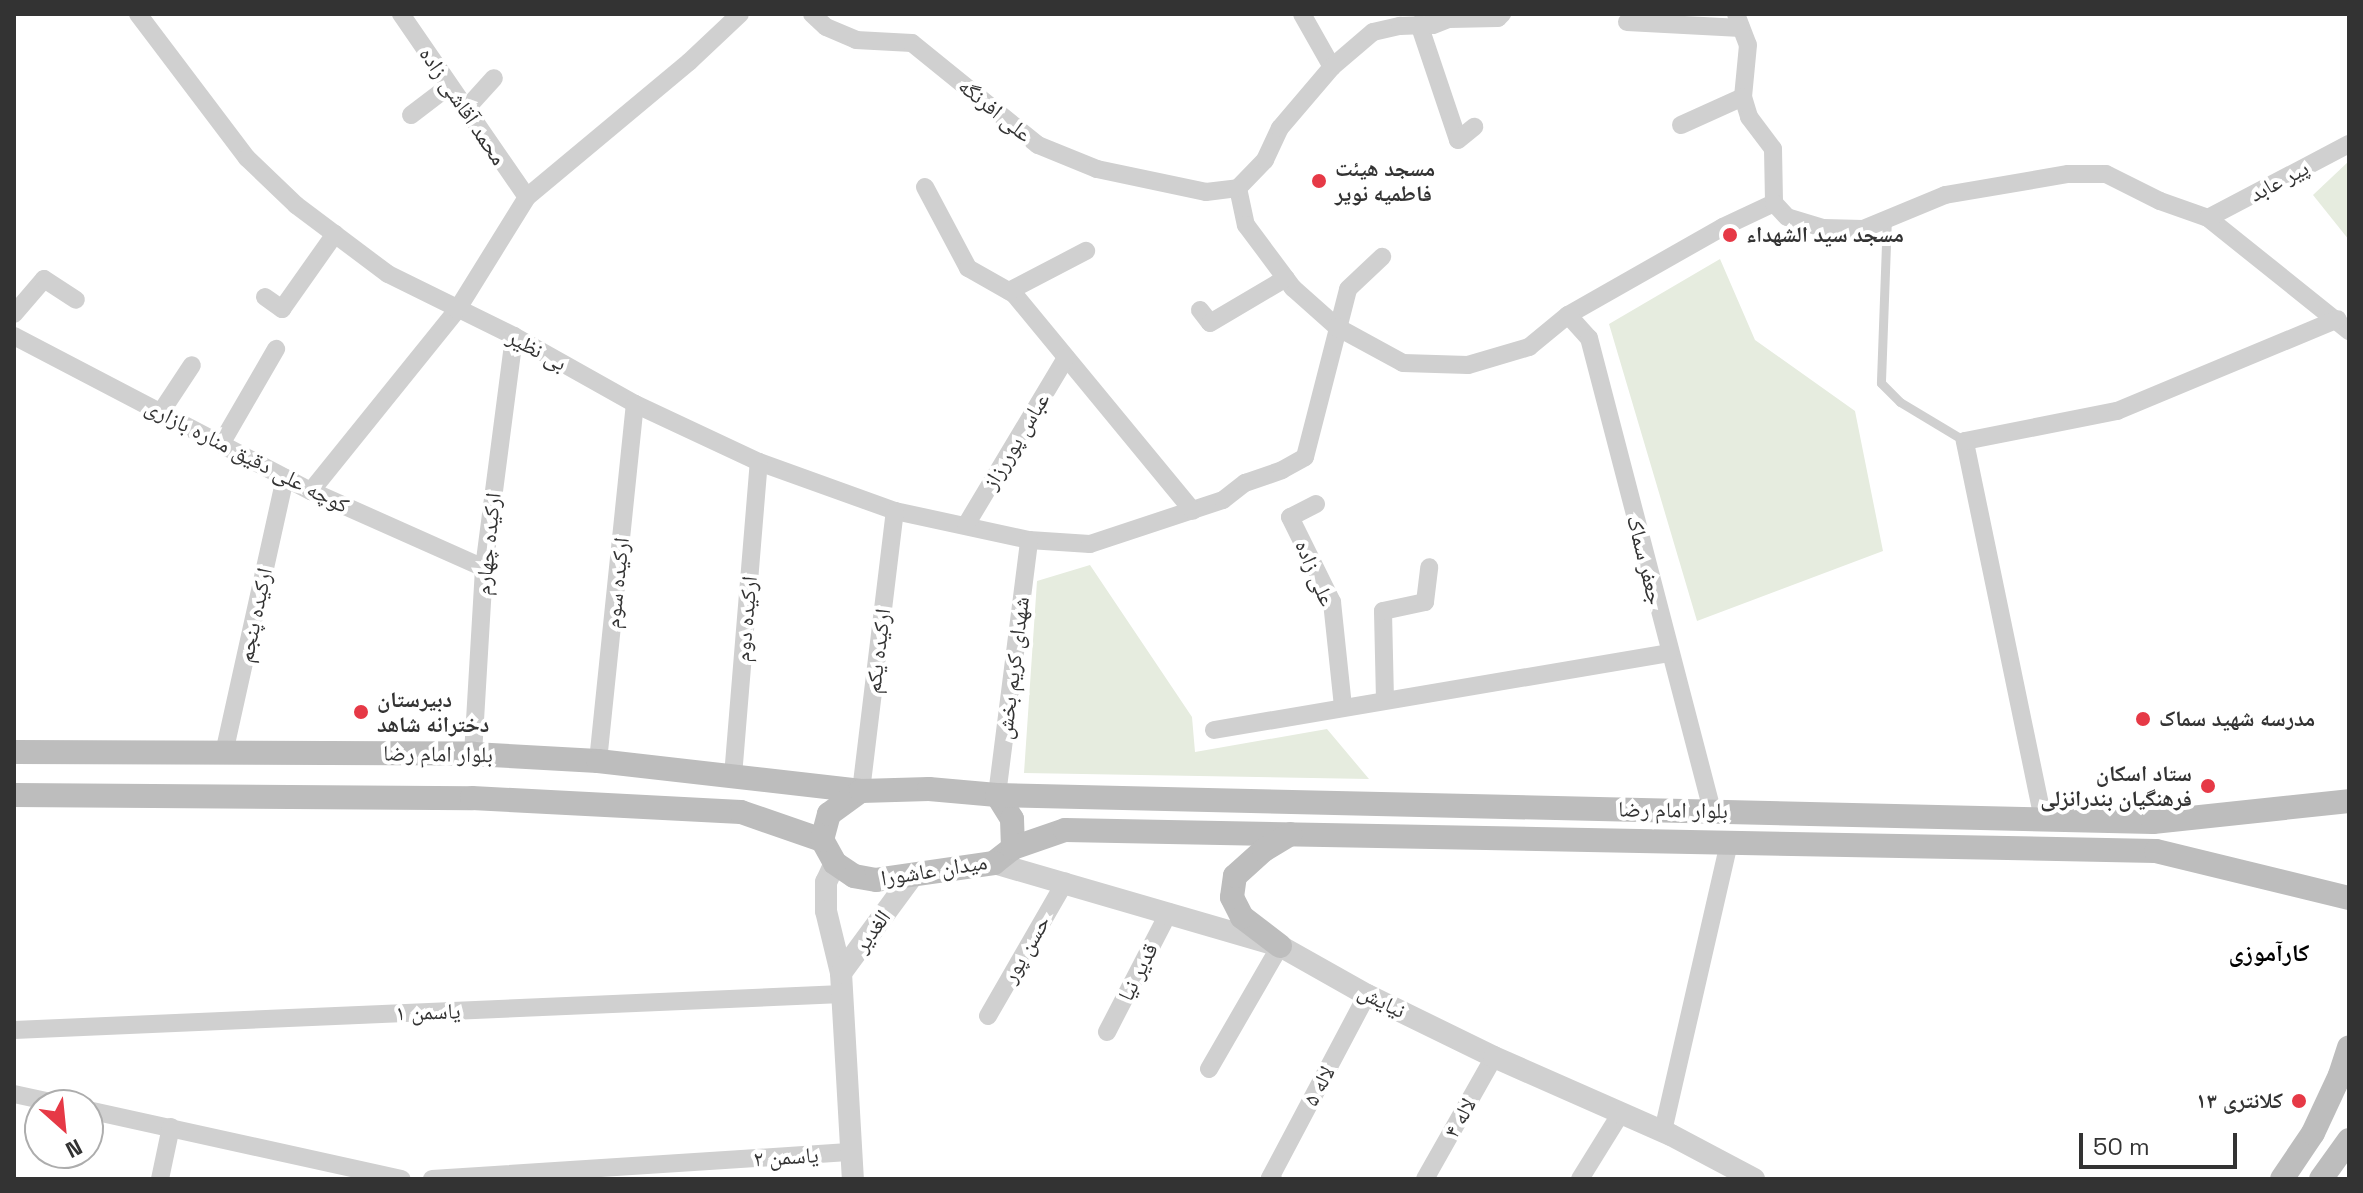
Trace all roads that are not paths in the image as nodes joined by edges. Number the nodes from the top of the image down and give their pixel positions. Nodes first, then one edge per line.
1 (138, 14) edge
2 (401, 14) edge
3 (740, 14) edge
4 (812, 14) edge
5 (1302, 14) edge
6 (1502, 14) edge
7 (1462, 17) edge
8 (1738, 21) edge
9 (1384, 22) edge
10 (1627, 22) dead end
11 (1419, 24) junction
12 (1332, 67) junction
13 (494, 78) dead end
14 (449, 86) junction
15 (1743, 97) junction
16 (465, 110) junction
17 (411, 115) dead end
18 (1681, 125) dead end
19 (1474, 127) dead end
20 (2349, 144) edge
21 (925, 187) dead end
22 (1238, 188) junction
23 (527, 197) junction
24 (1774, 203) junction
25 (1887, 217) junction
26 (2208, 218) junction
27 (335, 234) junction
28 (1086, 251) dead end
29 (1382, 257) dead end
30 (1286, 278) junction
31 (1009, 291) junction
32 (265, 297) dead end
33 (76, 300) dead end
34 (457, 310) junction
35 (1200, 310) dead end
36 (14, 314) edge
37 (1568, 315) junction
38 (2344, 325) edge
39 (1337, 327) junction
40 (14, 336) edge
41 (514, 336) junction
42 (276, 349) dead end
43 (1066, 358) junction
44 (192, 365) dead end
45 (635, 404) junction
46 (161, 412) junction
47 (1965, 441) junction
48 (221, 444) junction
49 (759, 462) junction
50 (285, 478) junction
51 (311, 491) junction
52 (1316, 504) dead end
53 (895, 511) junction
54 (1193, 511) junction
55 (966, 525) junction
56 (1029, 540) junction
57 (1429, 567) dead end
58 (484, 568) junction
59 (1669, 653) junction
60 (1385, 700) junction
61 (1343, 707) junction
62 (1214, 730) dead end
63 (14, 752) edge
64 (224, 753) junction
65 (473, 754) junction
66 (598, 761) junction
67 (733, 776) junction
68 (861, 791) junction
69 (14, 795) edge
70 (997, 795) junction
71 (2349, 801) edge
72 (1712, 811) junction
73 (2043, 819) junction
74 (1291, 834) junction
75 (822, 840) junction
76 (1729, 843) junction
77 (1004, 855) junction
78 (835, 863) junction
79 (913, 875) junction
80 (1065, 882) junction
81 (2349, 898) edge
82 (1169, 912) junction
83 (1280, 946) junction
84 (841, 984) junction
85 (1367, 995) junction
86 (988, 1016) dead end
87 (14, 1030) edge
88 (1107, 1032) dead end
89 (2349, 1047) edge
90 (1494, 1057) junction
91 (1209, 1069) dead end
92 (104, 1113) edge
93 (1621, 1113) junction
94 (171, 1127) junction
95 (1663, 1131) junction
96 (2349, 1140) edge
97 (852, 1152) junction
98 (1742, 1176) edge
99 (1272, 1178) edge
100 (160, 1179) edge
101 (402, 1179) edge
102 (432, 1179) edge
103 (853, 1179) edge
104 (1425, 1179) edge
105 (1580, 1179) edge
106 (2282, 1179) edge
107 (2321, 1179) edge

1 - 27 street, بی نظیر
2 - 14 street, محمد آقاشی زاده
3 - 23 street
4 - 22 street, علی افرنگه
5 - 12 street
6 - 7 street
7 - 11 street
8 - 10 street
8 - 15 street
9 - 11 street
9 - 12 street
11 - 19 street
12 - 22 street
13 - 16 street
14 - 16 street, محمد آقاشی زاده
14 - 17 street
15 - 18 street
15 - 24 street
16 - 23 street, محمد آقاشی زاده
20 - 26 street, پیر عابد
21 - 31 street
22 - 30 street
23 - 34 street
24 - 25 street
24 - 37 street
25 - 26 street
25 - 47 lane
26 - 38 street
27 - 32 street
27 - 34 street, بی نظیر
28 - 31 street
29 - 39 street
30 - 35 street
30 - 39 street
31 - 43 street
33 - 36 street
34 - 41 street, بی نظیر
34 - 51 street
37 - 39 street
37 - 59 street, جعفر سماک
38 - 47 street
39 - 54 street, بی نظیر
40 - 46 street, کوچه علی دقیق مناره بازاری
41 - 45 street, بی نظیر
41 - 58 street, ارکیده چهارم
42 - 48 street
43 - 54 street
43 - 55 street, عباس پوررزاز
44 - 46 street
45 - 49 street, بی نظیر
45 - 66 street, ارکیده سوم
46 - 48 street, کوچه علی دقیق مناره بازاری
47 - 73 street
48 - 50 street, کوچه علی دقیق مناره بازاری
49 - 53 street, بی نظیر
49 - 67 street, ارکیده دوم
50 - 51 street, کوچه علی دقیق مناره بازاری
50 - 64 street, ارکیده پنجم
51 - 58 street, کوچه علی دقیق مناره بازاری
52 - 61 street, علی زاده
53 - 55 street, بی نظیر
53 - 68 street, ارکیده یکم
54 - 56 street, بی نظیر
55 - 56 street, بی نظیر
56 - 70 street, شهدای کریم بخش
57 - 60 street
58 - 65 street, ارکیده چهارم
59 - 60 street
59 - 72 street, جعفر سماک
60 - 61 street
61 - 62 street
63 - 64 main road, بلوار امام رضا
64 - 65 main road, بلوار امام رضا
65 - 66 main road, بلوار امام رضا
66 - 67 main road, بلوار امام رضا
67 - 68 main road, بلوار امام رضا
68 - 70 main road
68 - 75 main road
69 - 75 main road, بلوار امام رضا
70 - 72 main road, بلوار امام رضا
70 - 77 main road, میدان عاشورا
71 - 73 main road, بلوار امام رضا
72 - 73 main road, بلوار امام رضا
74 - 76 main road, بلوار امام رضا
74 - 77 main road, بلوار امام رضا
74 - 83 main road
75 - 78 main road
76 - 81 main road, بلوار امام رضا
76 - 95 street
77 - 79 main road, میدان عاشورا
77 - 80 street, نیایش
78 - 79 main road, میدان عاشورا
78 - 84 street, الغدیر
79 - 84 street, الغدیر
80 - 82 street, نیایش
80 - 86 street, حسن پور
82 - 83 street, نیایش
82 - 88 street, قدیر نیا
83 - 85 street, نیایش
83 - 91 street
84 - 87 street, یاسمن ۱
84 - 97 street
85 - 90 street, نیایش
85 - 99 street, لاله ۵
89 - 106 main road
90 - 93 street, نیایش
90 - 104 street, لاله ۴
92 - 94 street
93 - 95 street, نیایش
93 - 105 street
94 - 100 street
94 - 101 street
95 - 98 street, نیایش
96 - 107 main road
97 - 102 street, یاسمن ۲
97 - 103 street

